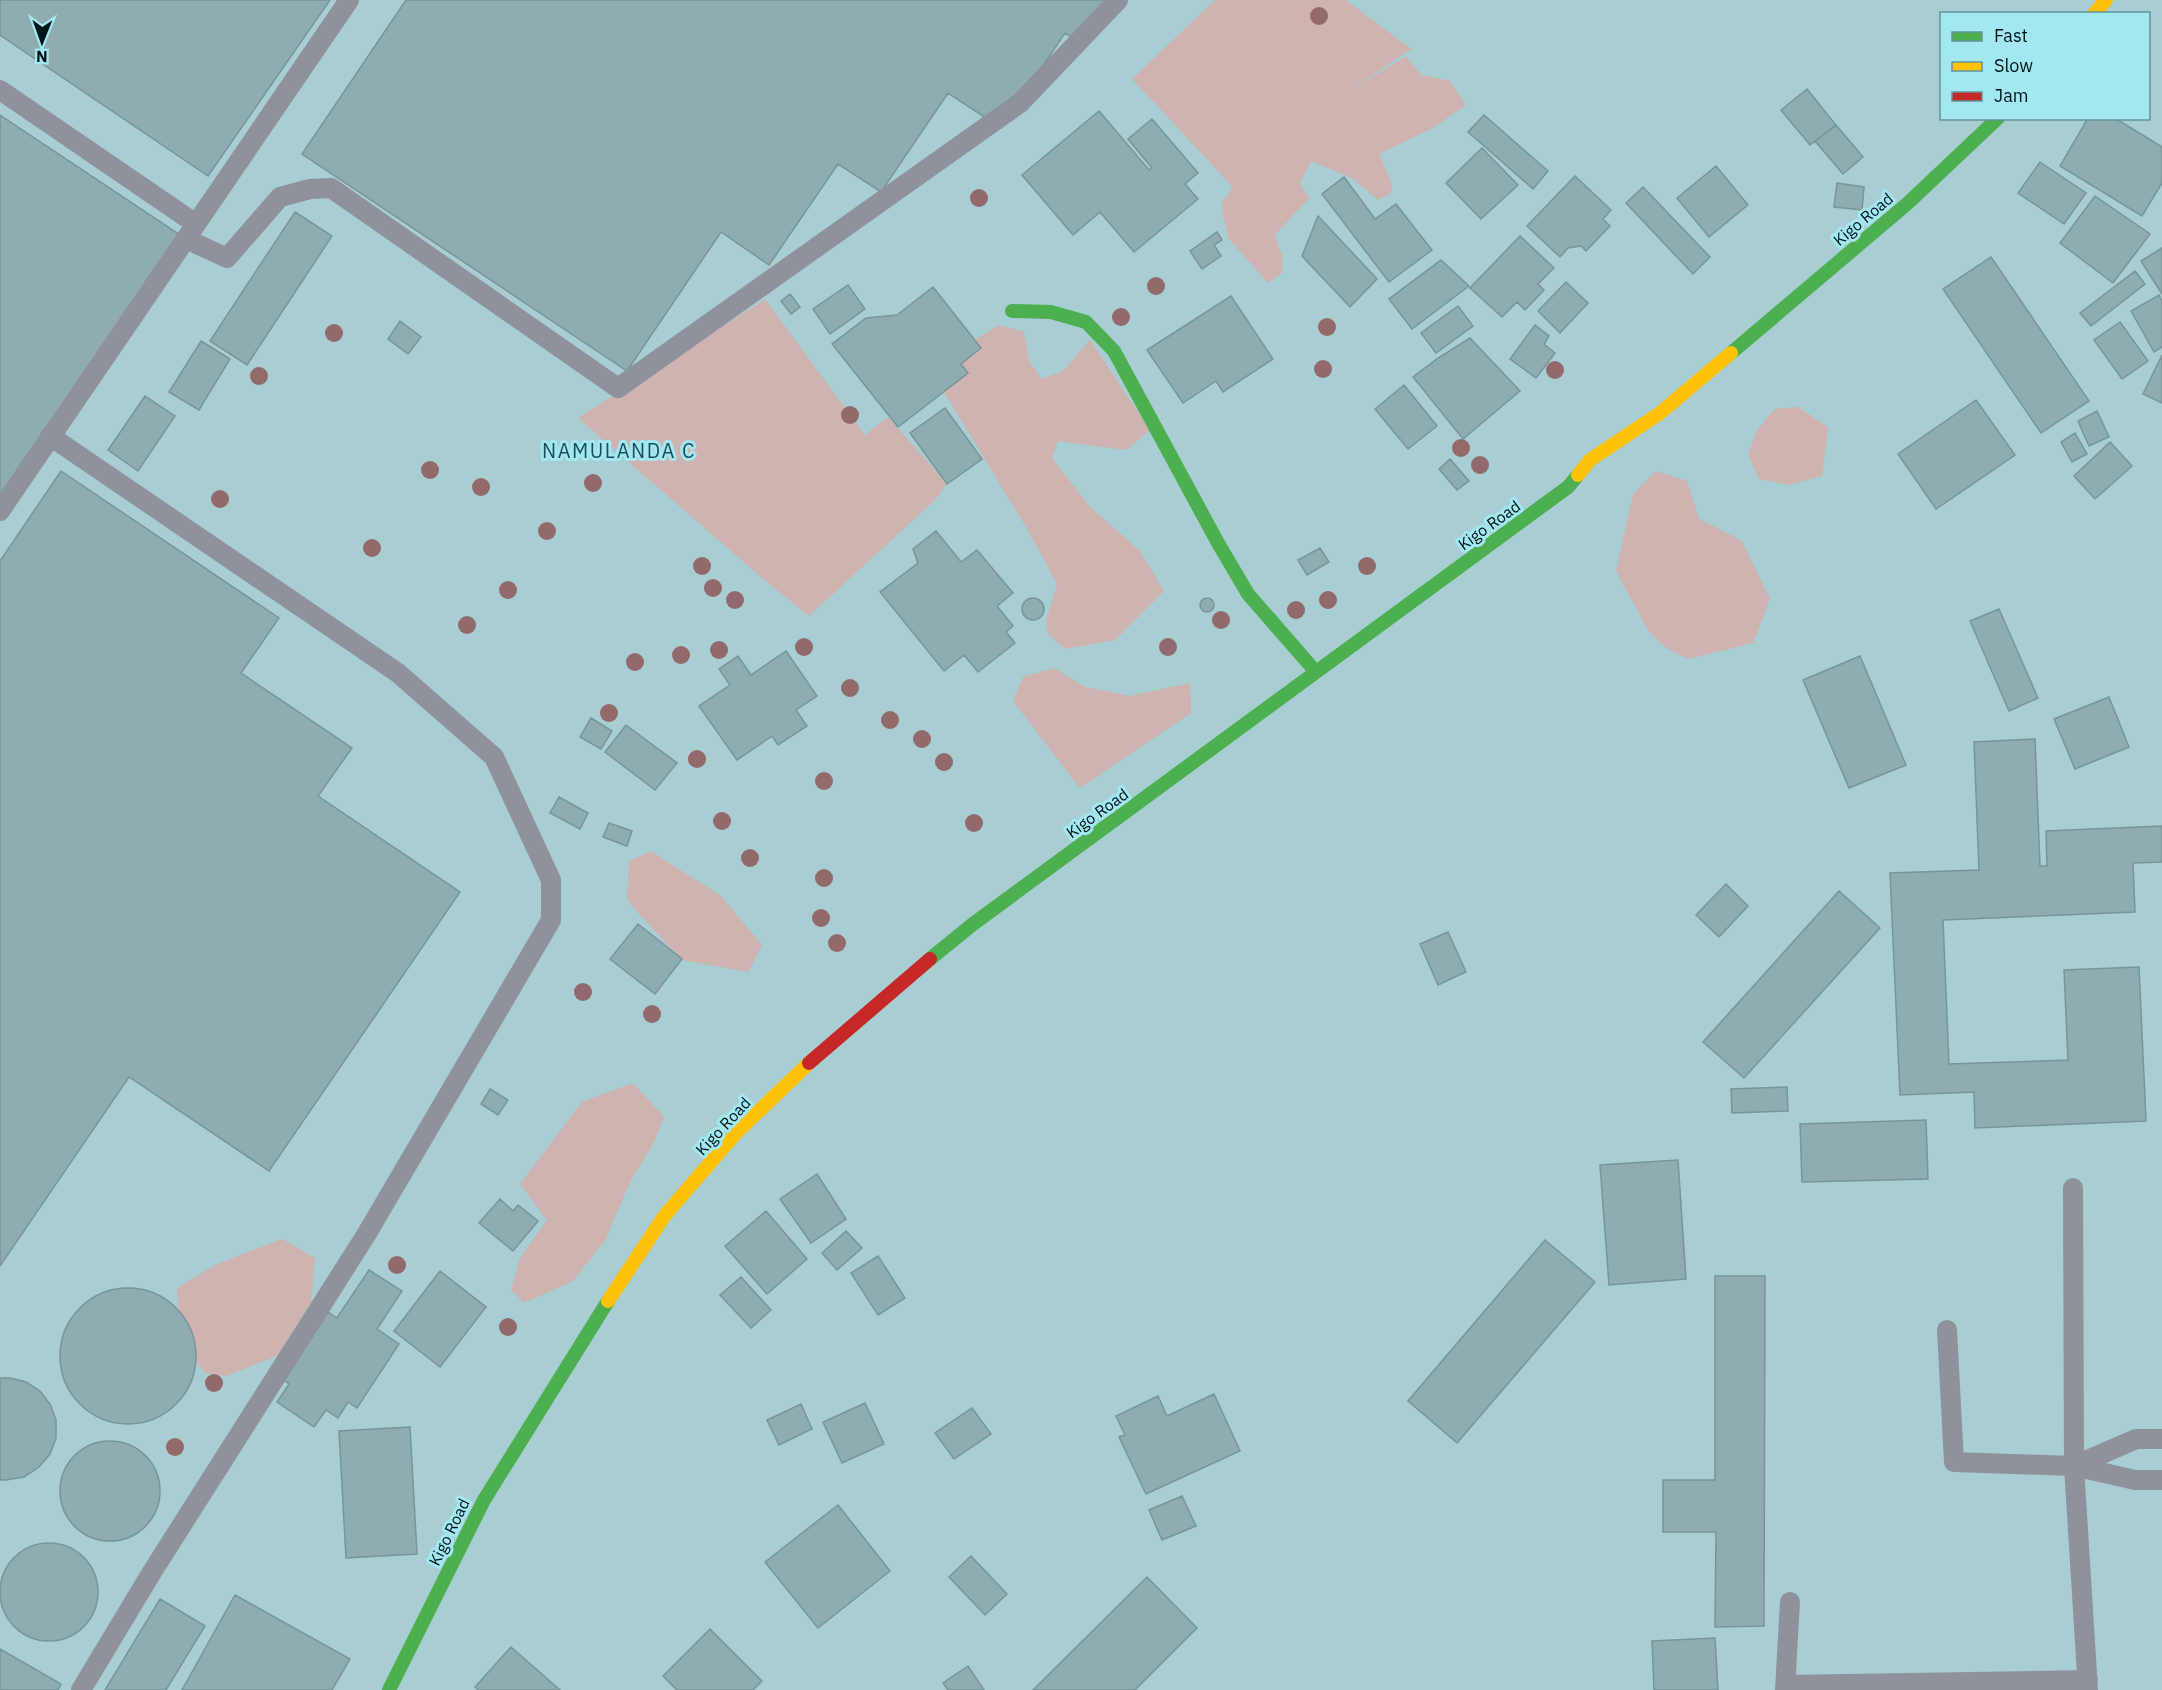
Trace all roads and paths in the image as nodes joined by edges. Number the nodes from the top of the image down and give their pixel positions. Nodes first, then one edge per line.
1 (349, 0) edge
2 (1118, 0) edge
3 (2106, 0) edge
4 (2096, 12) edge
5 (0, 90) edge
6 (1996, 120) edge
7 (191, 231) junction
8 (1012, 311) dead end
9 (50, 436) junction
10 (0, 511) edge
11 (1316, 672) junction
12 (2073, 1188) dead end
13 (1947, 1330) dead end
14 (2162, 1439) edge
15 (2074, 1466) junction
16 (2162, 1480) edge
17 (1790, 1602) dead end
18 (2085, 1687) edge
19 (1786, 1688) edge
20 (81, 1690) edge
21 (389, 1690) edge

1 - 7 lane
2 - 7 lane
3 - 4 street
5 - 7 lane
6 - 11 street, Kigo Road
7 - 9 lane
8 - 11 street
9 - 10 lane
9 - 20 lane
11 - 21 street, Kigo Road
12 - 15 lane
13 - 15 lane
14 - 15 lane
15 - 16 lane
15 - 18 lane
17 - 19 lane
18 - 19 lane

